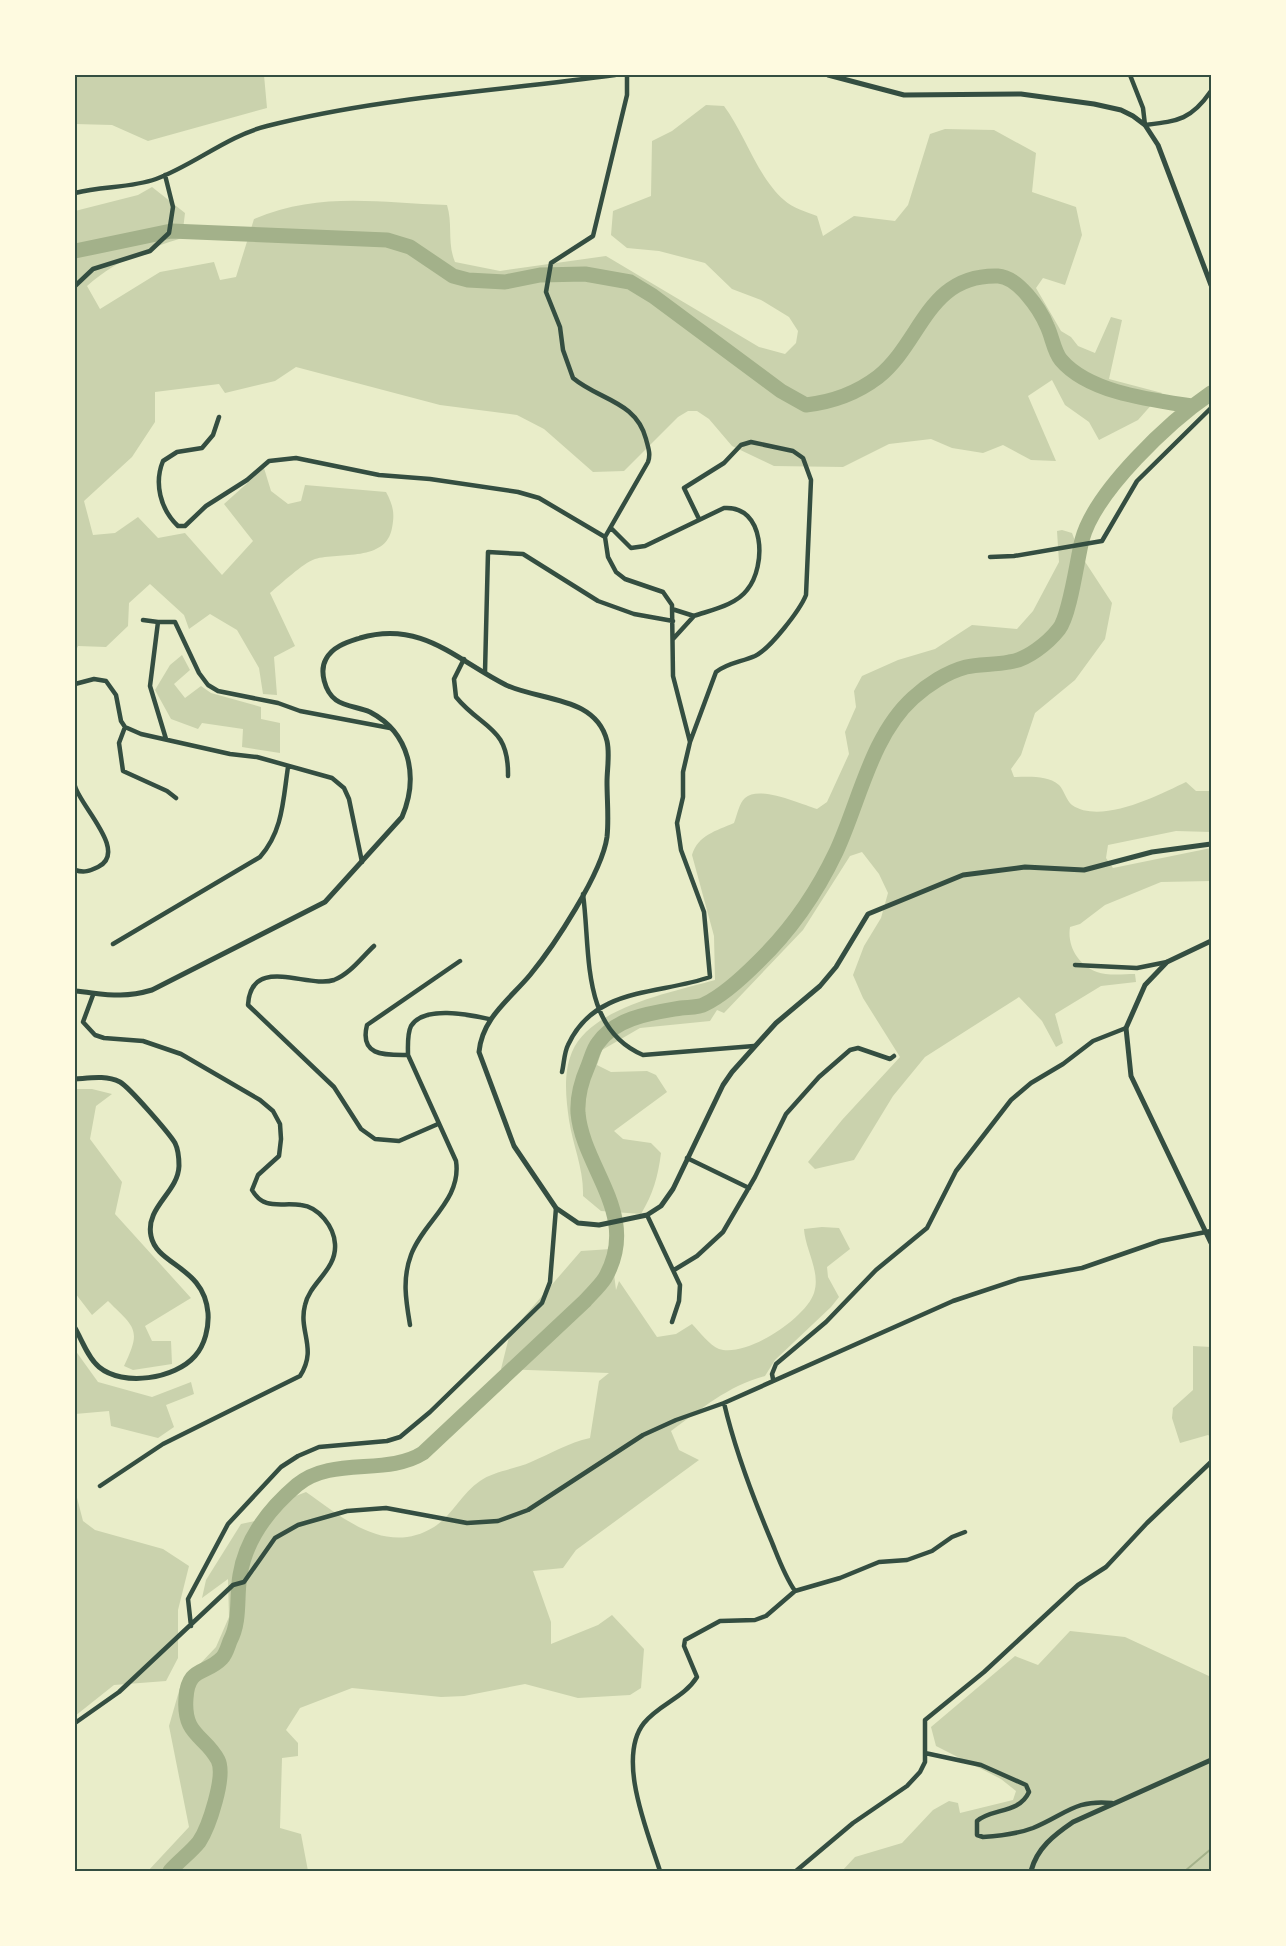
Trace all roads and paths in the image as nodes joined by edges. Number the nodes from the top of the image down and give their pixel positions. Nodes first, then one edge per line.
1 (615, 75) edge
2 (627, 75) edge
3 (828, 75) edge
4 (1130, 75) edge
5 (1211, 91) edge
6 (1145, 125) junction
7 (165, 175) junction
8 (75, 193) edge
9 (1211, 285) edge
10 (75, 286) edge
11 (1211, 408) edge
12 (219, 417) dead end
13 (699, 519) junction
14 (610, 528) junction
15 (605, 537) junction
16 (990, 557) dead end
17 (672, 609) junction
18 (694, 616) junction
19 (143, 620) dead end
20 (673, 621) junction
21 (158, 622) junction
22 (673, 639) junction
23 (464, 659) junction
24 (485, 672) junction
25 (75, 684) edge
26 (125, 727) junction
27 (390, 728) junction
28 (166, 739) junction
29 (690, 742) junction
30 (288, 767) junction
31 (508, 776) dead end
32 (75, 786) edge
33 (176, 798) dead end
34 (1211, 844) edge
35 (362, 862) junction
36 (75, 870) edge
37 (583, 894) junction
38 (1211, 940) edge
39 (113, 944) dead end
40 (374, 946) dead end
41 (460, 960) dead end
42 (1167, 962) junction
43 (1075, 965) dead end
44 (75, 991) edge
45 (93, 995) junction
46 (597, 1010) junction
47 (489, 1019) junction
48 (1126, 1028) junction
49 (753, 1046) junction
50 (408, 1055) junction
51 (894, 1056) dead end
52 (562, 1072) dead end
53 (75, 1079) edge
54 (438, 1125) junction
55 (687, 1158) junction
56 (749, 1188) junction
57 (555, 1208) junction
58 (647, 1215) junction
59 (1209, 1232) edge
60 (1211, 1243) edge
61 (674, 1270) junction
62 (672, 1322) dead end
63 (410, 1325) dead end
64 (75, 1328) edge
65 (773, 1379) junction
66 (724, 1403) junction
67 (1211, 1462) edge
68 (100, 1486) dead end
69 (965, 1532) dead end
70 (795, 1591) junction
71 (190, 1626) junction
72 (75, 1723) edge
73 (926, 1753) junction
74 (1211, 1760) edge
75 (1112, 1803) junction
76 (660, 1871) edge
77 (796, 1871) edge
78 (1031, 1871) edge

1 - 7 street
2 - 14 street
3 - 6 street
4 - 6 street
5 - 6 street
6 - 9 street
7 - 8 street
7 - 10 street
11 - 16 street
12 - 15 street
13 - 14 street
13 - 18 street
13 - 29 street
14 - 15 street
15 - 17 street
17 - 18 street
17 - 20 street
18 - 22 street
19 - 21 street
20 - 22 street
20 - 24 street
21 - 27 street
21 - 28 street
22 - 29 street
23 - 24 street
23 - 27 street
23 - 31 street
24 - 37 street
25 - 26 street
26 - 28 street
26 - 33 street
27 - 35 street
28 - 30 street
29 - 46 street
30 - 35 street
30 - 39 street
32 - 36 street
34 - 49 street
35 - 45 street
37 - 46 street
37 - 47 street
38 - 42 street
40 - 54 street
41 - 50 street
42 - 43 street
42 - 48 street
44 - 45 street
45 - 68 street
46 - 49 street
46 - 52 street
47 - 50 street
47 - 57 street
48 - 59 street
48 - 65 street
49 - 55 street
50 - 54 street
51 - 56 street
53 - 64 street
54 - 63 street
55 - 56 street
55 - 58 street
56 - 61 street
57 - 58 street
57 - 71 street
58 - 61 street
59 - 60 street
59 - 65 street
61 - 62 street
65 - 66 street
66 - 70 street
66 - 71 street
67 - 73 street
69 - 70 street
70 - 76 street
71 - 72 street
73 - 75 street
73 - 77 street
74 - 75 street
75 - 78 street

